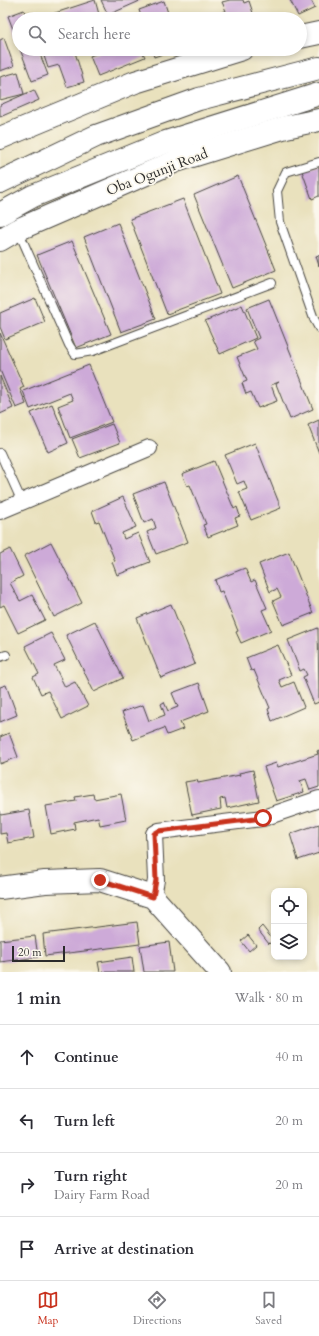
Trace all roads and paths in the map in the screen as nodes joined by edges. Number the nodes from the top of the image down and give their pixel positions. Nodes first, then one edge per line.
1 (319, 33) edge
2 (307, 36) edge
3 (219, 56) edge
4 (319, 68) edge
5 (319, 94) edge
6 (319, 120) edge
7 (0, 138) edge
8 (319, 162) edge
9 (0, 182) edge
10 (0, 214) edge
11 (9, 235) edge
12 (272, 284) dead end
13 (319, 328) edge
14 (149, 448) dead end
15 (0, 453) edge
16 (22, 502) junction
17 (0, 511) edge
18 (319, 799) edge
19 (0, 888) edge
20 (153, 897) junction
21 (220, 972) edge

1 - 2 main road
3 - 7 main road
4 - 9 main road
5 - 10 main road
6 - 11 main road, Oba Ogunji Road
8 - 13 lane
11 - 12 lane
14 - 16 street
15 - 16 lane
16 - 17 street
18 - 20 street
19 - 20 main road
20 - 21 main road

